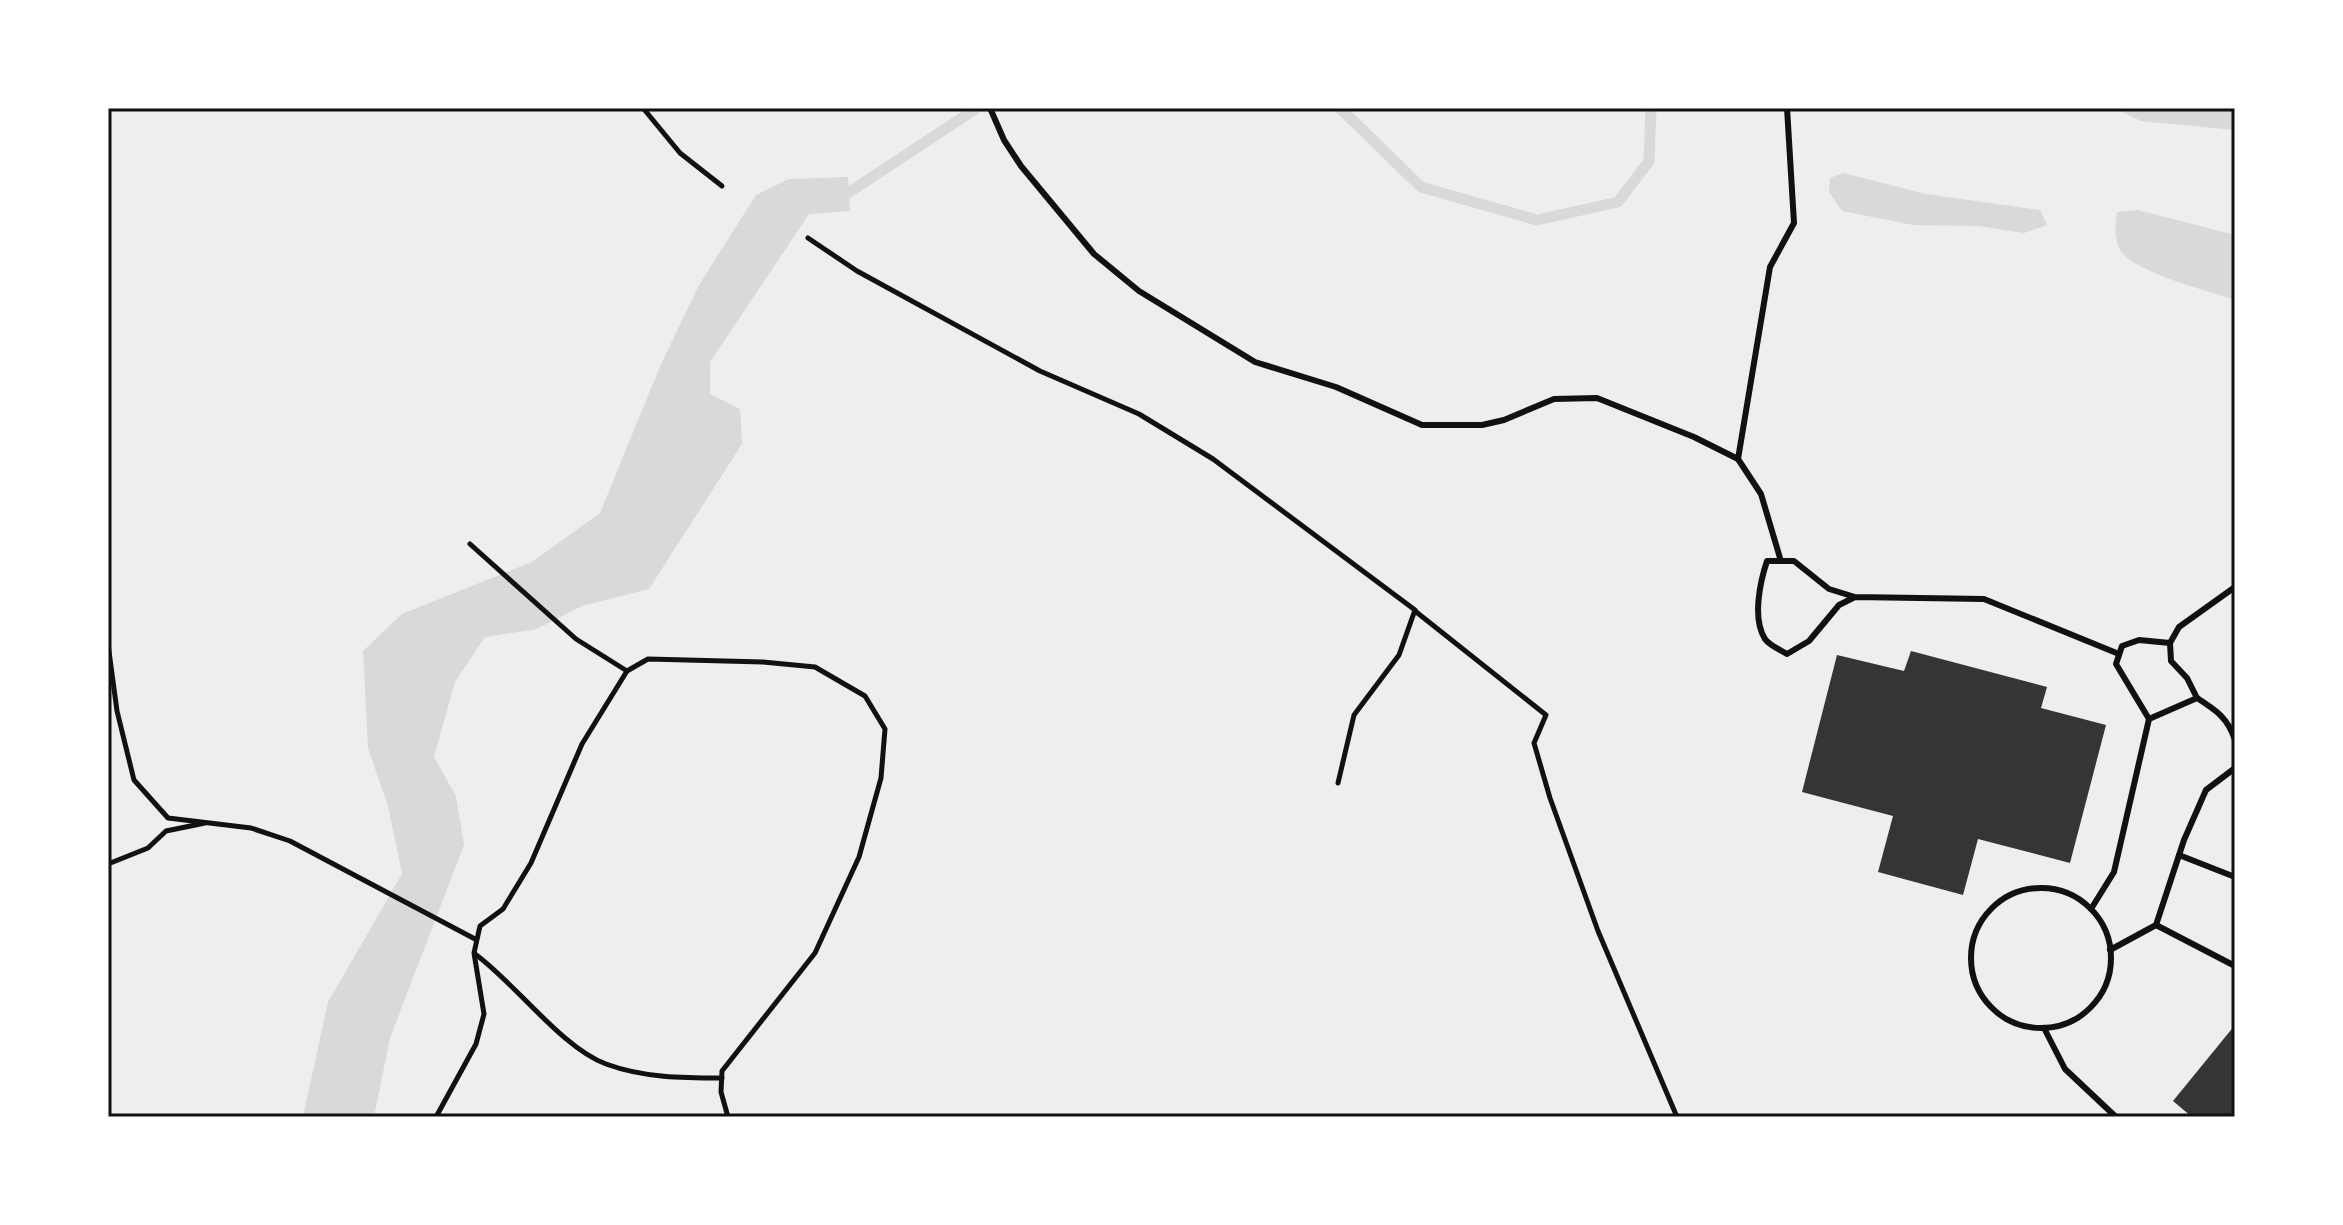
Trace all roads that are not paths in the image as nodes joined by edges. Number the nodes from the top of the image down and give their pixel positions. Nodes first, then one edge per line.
1 (990, 108) edge
2 (1787, 108) edge
3 (1738, 459) junction
4 (1780, 558) junction
5 (2235, 587) edge
6 (1855, 597) junction
7 (2170, 643) junction
8 (2119, 654) junction
9 (2197, 698) junction
10 (2149, 719) junction
11 (2235, 740) edge
12 (2235, 768) edge
13 (2179, 855) junction
14 (2235, 877) edge
15 (2091, 909) junction
16 (2156, 925) junction
17 (2110, 950) junction
18 (2235, 966) edge
19 (2044, 1028) junction
20 (2116, 1117) edge

1 - 3 lane
2 - 3 lane
3 - 4 lane
4 - 6 lane
4 - 6 lane
5 - 7 lane
6 - 8 lane
7 - 8 lane
7 - 9 lane
8 - 10 lane
9 - 10 lane
9 - 11 lane
10 - 15 lane
12 - 13 lane
13 - 14 lane
13 - 16 lane
15 - 17 lane
15 - 19 lane
16 - 17 lane
16 - 18 lane
17 - 19 lane
19 - 20 lane

